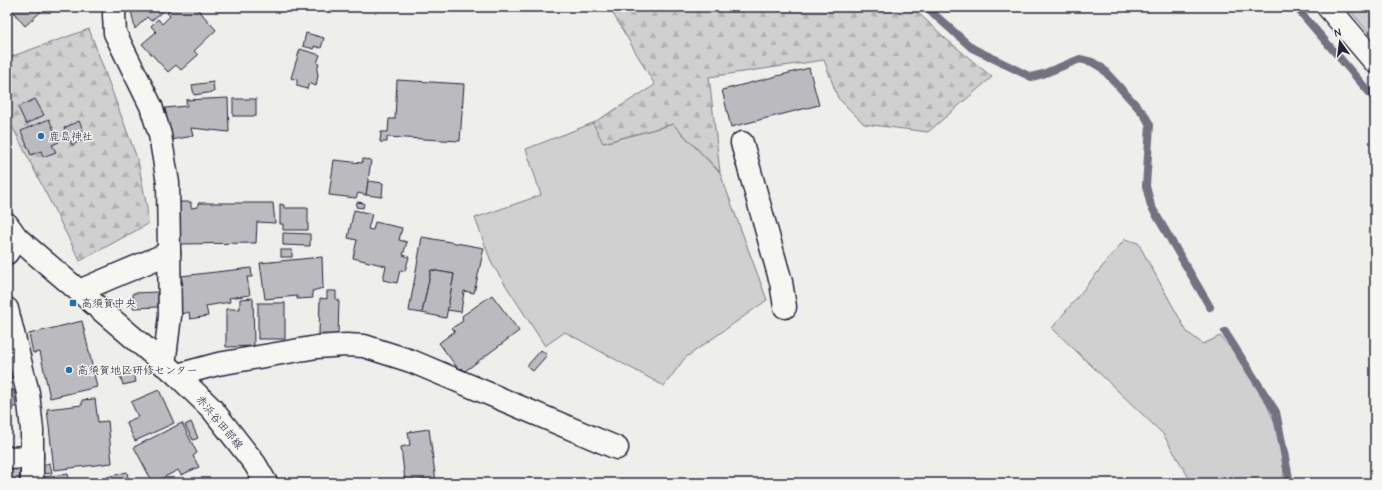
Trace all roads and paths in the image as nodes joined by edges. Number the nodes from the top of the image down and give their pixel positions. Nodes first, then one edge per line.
1 (116, 7) edge
2 (1328, 7) edge
3 (1375, 62) edge
4 (742, 143) dead end
5 (10, 238) edge
6 (169, 253) junction
7 (79, 291) junction
8 (785, 307) dead end
9 (7, 309) edge
10 (171, 370) junction
11 (617, 448) dead end
12 (32, 457) junction
13 (7, 458) edge
14 (32, 483) edge
15 (266, 483) edge

1 - 6 street
2 - 3 street
4 - 8 street
5 - 7 street, 赤浜谷田部線
6 - 7 street
6 - 10 street
7 - 10 street, 赤浜谷田部線
9 - 12 street
10 - 11 street
10 - 15 street, 赤浜谷田部線
12 - 13 street
12 - 14 street

